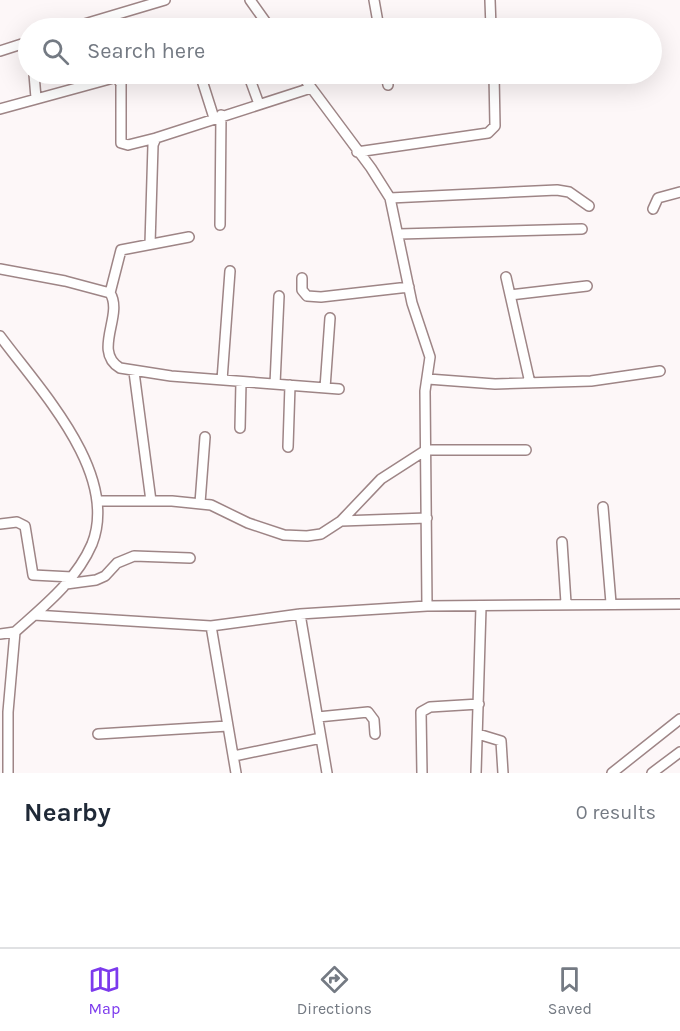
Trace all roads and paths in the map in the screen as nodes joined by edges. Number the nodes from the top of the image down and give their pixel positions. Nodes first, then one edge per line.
1 (165, 0) edge
2 (250, 0) edge
3 (374, 0) edge
4 (490, 0) edge
5 (139, 4) edge
6 (99, 18) edge
7 (263, 18) edge
8 (377, 18) edge
9 (490, 18) edge
10 (18, 45) edge
11 (0, 51) edge
12 (35, 84) edge
13 (90, 84) edge
14 (121, 84) edge
15 (204, 84) edge
16 (252, 84) edge
17 (308, 84) edge
18 (494, 84) edge
19 (311, 88) junction
20 (36, 98) junction
21 (259, 104) junction
22 (0, 109) edge
23 (217, 116) junction
24 (156, 138) junction
25 (357, 152) junction
26 (680, 192) edge
27 (390, 198) junction
28 (589, 206) dead end
29 (653, 209) dead end
30 (220, 225) dead end
31 (582, 229) dead end
32 (399, 234) junction
33 (189, 237) dead end
34 (150, 244) junction
35 (0, 269) edge
36 (230, 271) dead end
37 (506, 277) dead end
38 (302, 278) dead end
39 (587, 286) dead end
40 (409, 288) junction
41 (110, 293) junction
42 (279, 296) dead end
43 (510, 296) junction
44 (330, 318) dead end
45 (0, 336) edge
46 (660, 371) dead end
47 (134, 372) junction
48 (428, 379) junction
49 (222, 380) junction
50 (241, 382) junction
51 (530, 383) junction
52 (275, 384) junction
53 (290, 385) junction
54 (325, 388) junction
55 (339, 389) dead end
56 (240, 428) dead end
57 (205, 437) dead end
58 (288, 447) dead end
59 (426, 450) junction
60 (526, 450) dead end
61 (99, 501) junction
62 (151, 501) junction
63 (200, 503) junction
64 (603, 507) dead end
65 (427, 518) junction
66 (341, 521) junction
67 (0, 524) edge
68 (562, 542) dead end
69 (189, 558) dead end
70 (69, 580) junction
71 (566, 603) junction
72 (611, 603) junction
73 (680, 604) edge
74 (427, 606) junction
75 (481, 607) junction
76 (300, 614) junction
77 (34, 615) junction
78 (211, 626) junction
79 (15, 632) junction
80 (0, 634) edge
81 (479, 704) junction
82 (318, 717) junction
83 (680, 719) edge
84 (228, 726) junction
85 (98, 734) dead end
86 (375, 734) dead end
87 (478, 734) junction
88 (321, 738) junction
89 (680, 752) edge
90 (234, 756) junction
91 (8, 773) edge
92 (236, 773) edge
93 (327, 773) edge
94 (422, 773) edge
95 (476, 773) edge
96 (502, 773) edge
97 (612, 773) edge
98 (652, 773) edge

1 - 5 street
2 - 7 street
3 - 8 street
4 - 9 street
5 - 6 street
10 - 11 street
12 - 20 street
13 - 20 street
14 - 24 street
15 - 23 street
16 - 21 street
17 - 19 street
18 - 25 street
19 - 21 street
19 - 25 street
20 - 22 street
21 - 23 street
23 - 24 street
23 - 30 street
24 - 34 street
25 - 27 street
26 - 29 street
27 - 28 street
27 - 32 street
31 - 32 street
32 - 40 street
33 - 34 street
34 - 41 street
35 - 41 street
36 - 49 street
37 - 43 street
38 - 40 street
39 - 43 street
40 - 48 street
41 - 47 street
42 - 52 street
43 - 51 street
44 - 54 street
45 - 61 street
46 - 51 street
47 - 49 street
47 - 62 street
48 - 51 street
48 - 59 street
49 - 50 street
50 - 52 street
50 - 56 street
52 - 53 street
53 - 54 street
53 - 58 street
54 - 55 street
57 - 63 street
59 - 60 street
59 - 65 street
59 - 66 street
61 - 62 street
61 - 70 street
62 - 63 street
63 - 66 street
64 - 72 street
65 - 66 street
65 - 74 street
67 - 70 street
68 - 71 street
69 - 70 street
70 - 77 street
71 - 72 street
71 - 75 street
72 - 73 street
74 - 75 street
74 - 76 street
75 - 81 street
76 - 78 street
76 - 82 street
77 - 78 street
77 - 79 street
78 - 84 street
79 - 80 street
79 - 91 street
81 - 87 street
81 - 94 street
82 - 86 street
82 - 88 street
83 - 97 street
84 - 85 street
84 - 90 street
87 - 95 street
87 - 96 street
88 - 90 street
88 - 93 street
89 - 98 street
90 - 92 street

